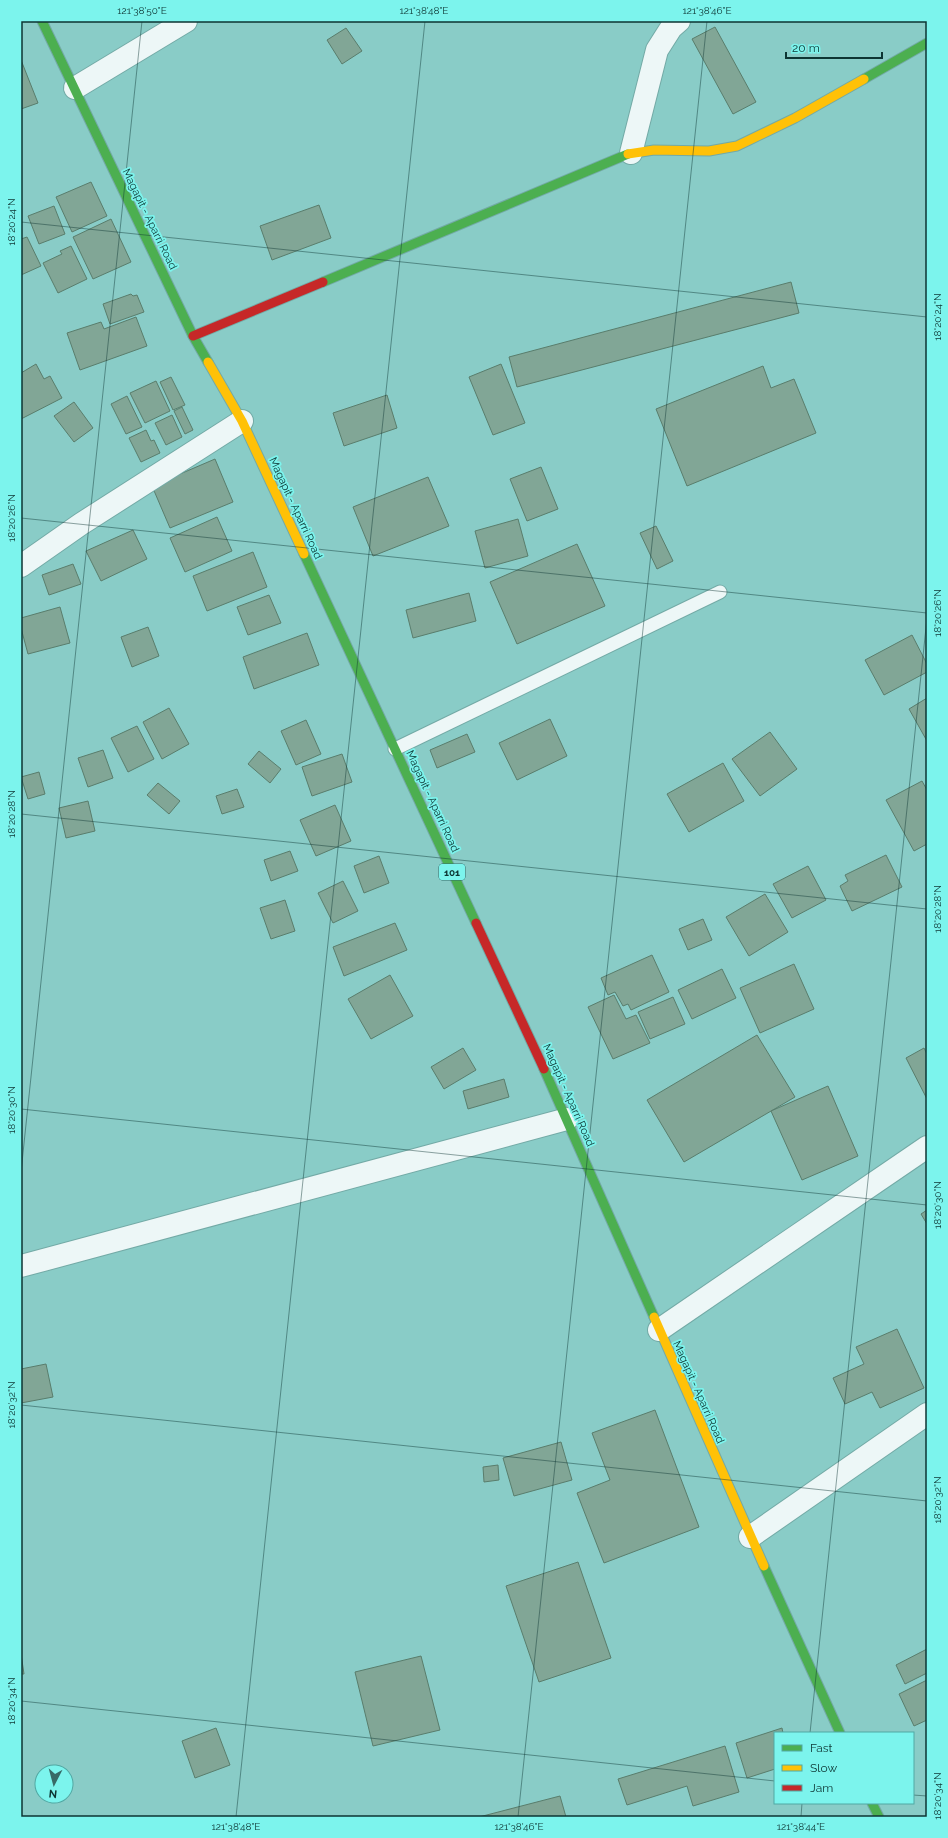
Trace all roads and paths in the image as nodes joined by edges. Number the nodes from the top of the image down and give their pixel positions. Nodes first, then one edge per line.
1 (42, 21) edge
2 (186, 21) edge
3 (680, 21) edge
4 (927, 43) edge
5 (74, 88) junction
6 (631, 153) junction
7 (193, 336) junction
8 (242, 421) junction
9 (21, 566) edge
10 (720, 592) dead end
11 (395, 750) junction
12 (567, 1118) junction
13 (927, 1147) edge
14 (21, 1266) edge
15 (659, 1330) junction
16 (927, 1414) edge
17 (750, 1537) junction
18 (840, 1732) edge
19 (872, 1804) edge
20 (879, 1817) edge

1 - 5 main road, Magapit - Aparri Road / 101
2 - 5 street
3 - 6 street
4 - 6 main road
5 - 7 main road, Magapit - Aparri Road / 101
6 - 7 main road
7 - 8 main road, Magapit - Aparri Road / 101
8 - 9 street
8 - 11 main road, Magapit - Aparri Road / 101
10 - 11 lane
11 - 12 main road, Magapit - Aparri Road / 101
12 - 14 street
12 - 15 main road, Magapit - Aparri Road / 101
13 - 15 street
15 - 17 main road, Magapit - Aparri Road / 101
16 - 17 street
17 - 18 main road, Magapit - Aparri Road / 101
19 - 20 main road

